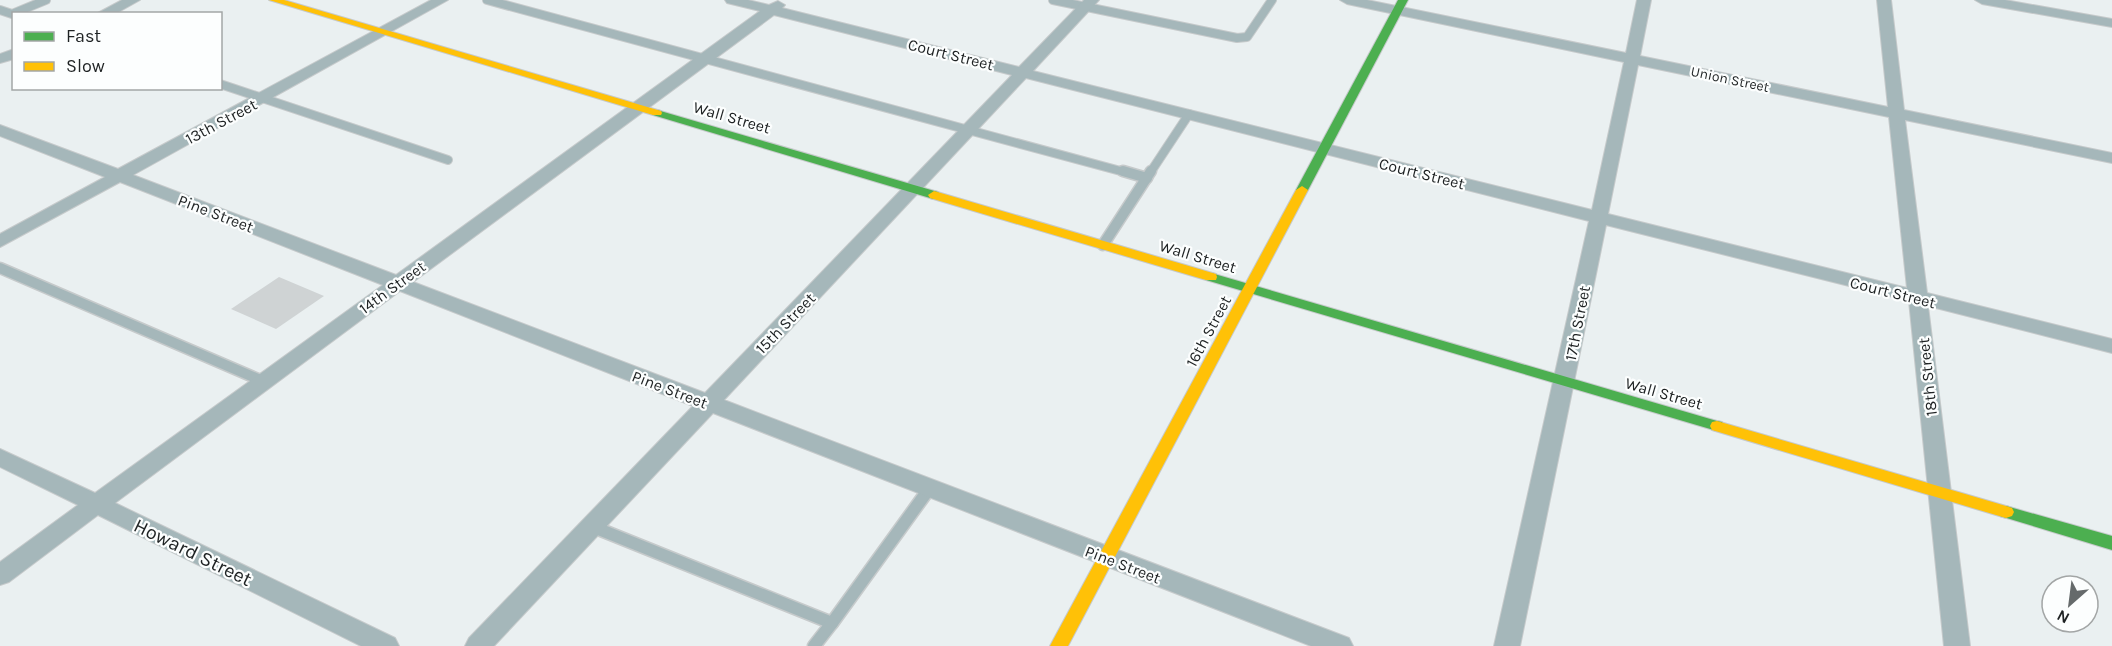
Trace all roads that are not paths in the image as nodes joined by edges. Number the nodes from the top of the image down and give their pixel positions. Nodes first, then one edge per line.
1 (46, 0) edge
2 (133, 0) edge
3 (274, 0) edge
4 (441, 0) edge
5 (487, 0) edge
6 (732, 0) edge
7 (1053, 0) edge
8 (1272, 0) edge
9 (1347, 0) edge
10 (1644, 0) edge
11 (1884, 0) edge
12 (1982, 0) edge
13 (2006, 2) edge
14 (1089, 3) edge
15 (778, 5) edge
16 (1400, 5) edge
17 (17, 12) edge
18 (107, 12) edge
19 (2112, 23) edge
20 (383, 32) junction
21 (704, 58) junction
22 (1631, 58) junction
23 (1023, 72) junction
24 (222, 85) edge
25 (262, 98) junction
26 (638, 107) junction
27 (1189, 114) junction
28 (1898, 115) junction
29 (970, 129) junction
30 (0, 130) edge
31 (1323, 147) junction
32 (2112, 158) edge
33 (448, 160) dead end
34 (118, 176) junction
35 (1147, 178) junction
36 (913, 188) junction
37 (1598, 218) junction
38 (0, 241) edge
39 (1103, 245) junction
40 (0, 268) edge
41 (398, 283) junction
42 (1250, 288) junction
43 (1919, 298) junction
44 (2112, 346) edge
45 (1565, 381) junction
46 (265, 382) junction
47 (708, 404) junction
48 (0, 458) edge
49 (929, 489) junction
50 (1940, 492) junction
51 (96, 505) junction
52 (591, 525) junction
53 (2112, 543) edge
54 (1105, 557) junction
55 (0, 575) edge
56 (832, 623) junction
57 (386, 646) edge
58 (478, 646) edge
59 (814, 646) edge
60 (1059, 646) edge
61 (1340, 646) edge
62 (1507, 646) edge
63 (1957, 646) edge

1 - 17 lane
2 - 18 street
3 - 20 street, Wall Street
4 - 20 street, 13th Street
5 - 21 lane
6 - 15 street, Court Street
7 - 14 lane
8 - 14 lane
9 - 16 street, Union Street
10 - 22 street, 17th Street
11 - 28 street, 18th Street
12 - 13 street
13 - 19 street
14 - 23 street, 15th Street
15 - 21 street, 14th Street
15 - 23 street, Court Street
16 - 22 street, Union Street
16 - 31 street, 16th Street
20 - 25 street, 13th Street
20 - 26 street, Wall Street
21 - 26 street, 14th Street
21 - 29 lane
22 - 28 street, Union Street
22 - 37 street, 17th Street
23 - 27 street, Court Street
23 - 29 street, 15th Street
24 - 25 lane
25 - 33 lane
25 - 34 street, 13th Street
26 - 36 street, Wall Street
26 - 41 street, 14th Street
27 - 31 street, Court Street
27 - 35 lane
28 - 32 street, Union Street
28 - 43 street, 18th Street
29 - 35 lane
29 - 36 street, 15th Street
30 - 34 street, Pine Street
31 - 37 street, Court Street
31 - 42 street, 16th Street
34 - 38 street, 13th Street
34 - 41 street, Pine Street
35 - 39 lane
36 - 39 street, Wall Street
36 - 47 street, 15th Street
37 - 43 street, Court Street
37 - 45 street, 17th Street
39 - 42 street, Wall Street
40 - 46 lane
41 - 46 street, 14th Street
41 - 47 street, Pine Street
42 - 45 street, Wall Street
42 - 54 street, 16th Street
43 - 44 street, Court Street
43 - 50 street, 18th Street
45 - 50 street, Wall Street
45 - 62 street, 17th Street
46 - 51 street, 14th Street
47 - 49 street, Pine Street
47 - 52 street, 15th Street
48 - 51 street, Howard Street
49 - 54 street, Pine Street
49 - 56 lane
50 - 53 street, Wall Street
50 - 63 street, 18th Street
51 - 55 street, 14th Street
51 - 57 street, Howard Street
52 - 56 lane
52 - 58 street, 15th Street
54 - 60 street, 16th Street
54 - 61 street, Pine Street
56 - 59 lane

